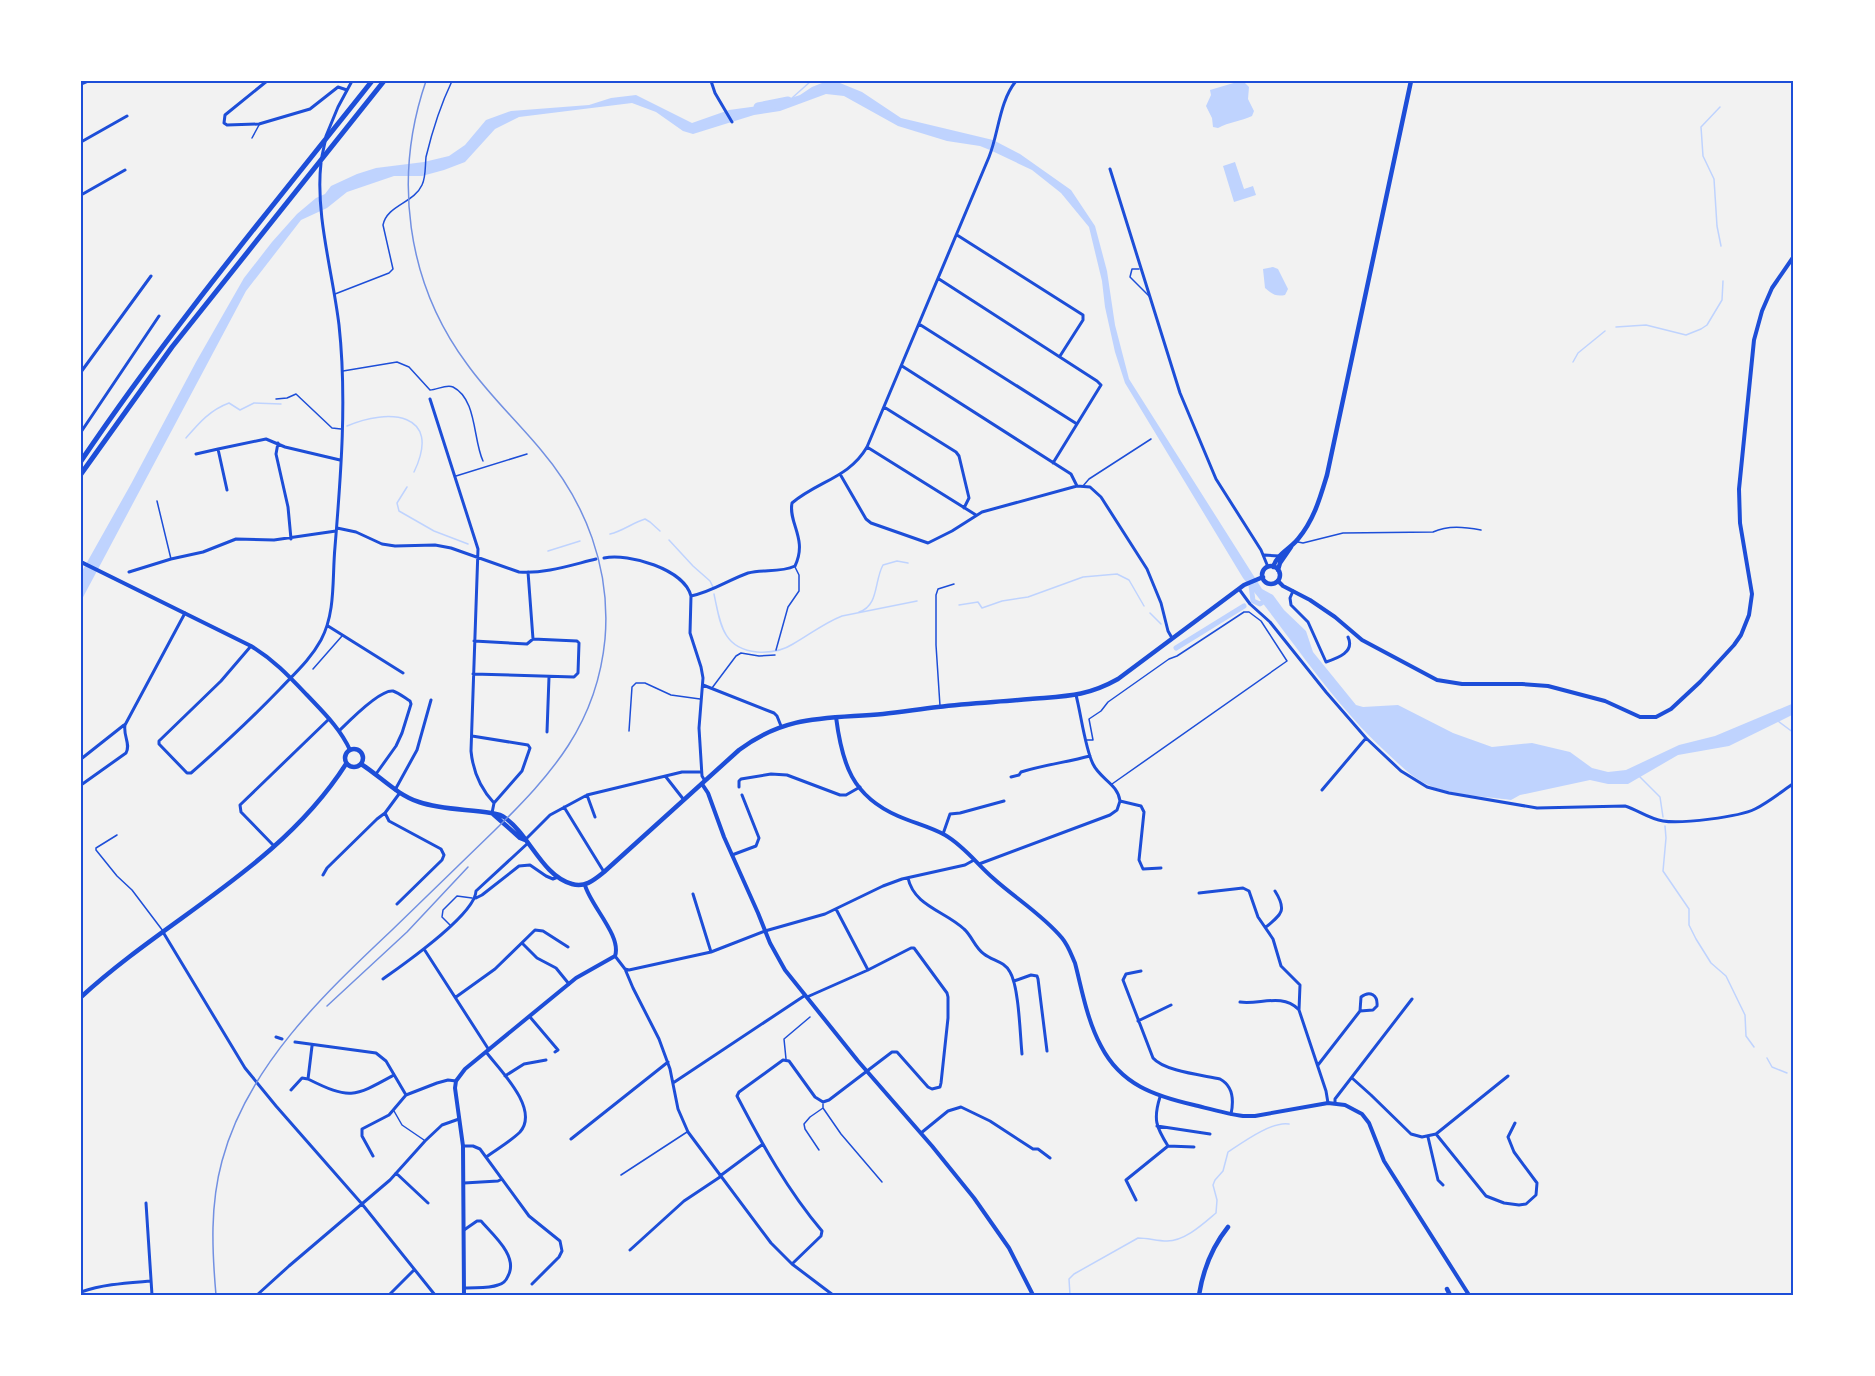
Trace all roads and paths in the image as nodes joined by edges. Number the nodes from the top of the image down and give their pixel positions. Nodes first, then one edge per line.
1 (88, 81) edge
2 (267, 81) edge
3 (352, 81) edge
4 (372, 81) edge
5 (384, 81) edge
6 (452, 81) edge
7 (711, 81) edge
8 (1016, 81) edge
9 (1411, 81) edge
10 (81, 84) edge
11 (347, 90) junction
12 (127, 116) dead end
13 (732, 122) dead end
14 (259, 124) junction
15 (252, 138) dead end
16 (81, 142) edge
17 (1110, 169) dead end
18 (125, 170) dead end
19 (81, 195) edge
20 (957, 235) junction
21 (1794, 256) edge
22 (1142, 270) junction
23 (151, 276) dead end
24 (939, 279) junction
25 (334, 294) junction
26 (1150, 296) junction
27 (159, 316) dead end
28 (920, 324) junction
29 (1060, 356) junction
30 (901, 366) junction
31 (342, 371) junction
32 (81, 372) edge
33 (276, 399) dead end
34 (430, 399) dead end
35 (884, 406) junction
36 (1077, 424) junction
37 (342, 429) junction
38 (81, 432) edge
39 (1151, 439) dead end
40 (278, 443) junction
41 (867, 447) junction
42 (218, 449) junction
43 (196, 454) dead end
44 (527, 454) dead end
45 (340, 460) junction
46 (81, 461) edge
47 (483, 461) dead end
48 (1053, 463) junction
49 (81, 474) edge
50 (840, 474) junction
51 (454, 477) junction
52 (1077, 486) junction
53 (1083, 486) junction
54 (227, 490) dead end
55 (157, 501) dead end
56 (964, 508) junction
57 (976, 515) junction
58 (336, 530) junction
59 (1481, 530) dead end
60 (291, 539) junction
61 (1296, 541) junction
62 (1291, 546) junction
63 (1264, 555) junction
64 (1279, 556) junction
65 (477, 558) junction
66 (604, 558) dead end
67 (171, 559) junction
68 (596, 559) dead end
69 (82, 563) edge
70 (795, 566) junction
71 (1271, 567) junction
72 (1278, 570) junction
73 (129, 572) dead end
74 (528, 572) junction
75 (1260, 578) junction
76 (1278, 580) junction
77 (954, 584) dead end
78 (1239, 589) junction
79 (1293, 591) junction
80 (692, 596) junction
81 (185, 613) junction
82 (327, 626) junction
83 (342, 635) junction
84 (1348, 637) dead end
85 (1173, 638) junction
86 (533, 639) junction
87 (474, 641) junction
88 (250, 646) junction
89 (776, 650) dead end
90 (776, 655) dead end
91 (313, 669) dead end
92 (403, 673) dead end
93 (473, 674) junction
94 (549, 677) junction
95 (291, 678) junction
96 (703, 685) junction
97 (711, 688) junction
98 (1076, 695) junction
99 (701, 699) junction
100 (431, 700) dead end
101 (940, 706) junction
102 (836, 717) junction
103 (329, 719) junction
104 (125, 725) junction
105 (781, 726) junction
106 (339, 731) junction
107 (629, 731) dead end
108 (547, 732) dead end
109 (471, 736) junction
110 (1366, 738) junction
111 (1087, 740) junction
112 (350, 750) junction
113 (1090, 756) junction
114 (81, 759) edge
115 (346, 764) junction
116 (361, 764) junction
117 (701, 772) junction
118 (376, 774) junction
119 (666, 777) junction
120 (1011, 777) dead end
121 (703, 782) junction
122 (1794, 783) edge
123 (1111, 784) junction
124 (81, 785) edge
125 (739, 787) dead end
126 (860, 788) junction
127 (1322, 790) dead end
128 (398, 791) junction
129 (587, 795) junction
130 (742, 795) dead end
131 (684, 800) junction
132 (1004, 801) dead end
133 (1120, 801) junction
134 (494, 804) junction
135 (564, 807) junction
136 (385, 813) junction
137 (492, 814) junction
138 (595, 817) dead end
139 (943, 834) junction
140 (117, 835) dead end
141 (526, 841) junction
142 (274, 846) junction
143 (732, 855) junction
144 (974, 860) junction
145 (979, 864) junction
146 (1161, 868) dead end
147 (604, 872) junction
148 (323, 875) dead end
149 (559, 877) junction
150 (908, 878) junction
151 (585, 885) junction
152 (1275, 891) dead end
153 (1199, 893) dead end
154 (693, 894) dead end
155 (476, 898) junction
156 (397, 904) dead end
157 (836, 909) junction
158 (450, 926) junction
159 (1266, 927) junction
160 (765, 931) junction
161 (163, 932) junction
162 (522, 943) junction
163 (568, 947) dead end
164 (424, 949) junction
165 (711, 952) junction
166 (615, 956) junction
167 (625, 969) junction
168 (868, 970) junction
169 (1142, 971) dead end
170 (383, 979) dead end
171 (1014, 981) junction
172 (569, 984) junction
173 (81, 997) edge
174 (456, 997) junction
175 (805, 997) junction
176 (1412, 999) dead end
177 (1240, 1002) dead end
178 (1171, 1005) dead end
179 (1299, 1010) junction
180 (1360, 1011) junction
181 (530, 1017) junction
182 (810, 1017) dead end
183 (1138, 1021) junction
184 (276, 1037) dead end
185 (282, 1039) dead end
186 (295, 1042) dead end
187 (312, 1045) junction
188 (488, 1051) junction
189 (557, 1051) dead end
190 (1047, 1051) dead end
191 (1023, 1054) dead end
192 (546, 1060) dead end
193 (786, 1060) junction
194 (668, 1062) junction
195 (1318, 1065) junction
196 (867, 1070) junction
197 (394, 1075) junction
198 (505, 1076) junction
199 (1508, 1076) dead end
200 (1352, 1078) junction
201 (308, 1079) junction
202 (456, 1081) junction
203 (673, 1083) junction
204 (291, 1089) dead end
205 (406, 1095) junction
206 (1161, 1097) junction
207 (823, 1102) junction
208 (1328, 1103) junction
209 (1335, 1104) junction
210 (823, 1108) junction
211 (393, 1110) junction
212 (1231, 1114) junction
213 (459, 1119) junction
214 (1515, 1124) dead end
215 (1157, 1126) junction
216 (688, 1132) junction
217 (921, 1133) junction
218 (1210, 1134) dead end
219 (1436, 1134) junction
220 (1428, 1137) junction
221 (571, 1139) dead end
222 (425, 1141) junction
223 (763, 1143) junction
224 (463, 1146) junction
225 (1167, 1146) junction
226 (1194, 1147) dead end
227 (819, 1150) dead end
228 (373, 1156) dead end
229 (486, 1157) junction
230 (1050, 1158) dead end
231 (396, 1173) junction
232 (621, 1175) dead end
233 (720, 1176) junction
234 (502, 1179) junction
235 (882, 1182) dead end
236 (464, 1183) junction
237 (1443, 1185) dead end
238 (1136, 1200) dead end
239 (146, 1203) dead end
240 (428, 1203) dead end
241 (362, 1204) junction
242 (1228, 1227) dead end
243 (464, 1230) junction
244 (630, 1250) dead end
245 (792, 1264) junction
246 (414, 1270) junction
247 (151, 1281) junction
248 (532, 1284) dead end
249 (465, 1288) junction
250 (1447, 1289) dead end
251 (81, 1292) edge
252 (152, 1295) edge
253 (257, 1295) edge
254 (389, 1295) edge
255 (435, 1295) edge
256 (464, 1295) edge
257 (832, 1295) edge
258 (1033, 1295) edge
259 (1199, 1295) edge
260 (1450, 1295) edge
261 (1469, 1295) edge

1 - 10 street
2 - 14 street
3 - 11 street
4 - 46 highway
5 - 49 highway
6 - 25 lane
7 - 13 street
8 - 20 street
9 - 61 main road
11 - 14 street
11 - 25 street
12 - 16 street
14 - 15 lane
17 - 22 street
18 - 19 street
20 - 24 street
20 - 29 street
21 - 79 street
22 - 26 street
22 - 26 lane
23 - 32 street
24 - 28 street
24 - 29 street
25 - 31 street
26 - 63 street
27 - 38 street
28 - 30 street
28 - 36 street
29 - 36 street
30 - 35 street
30 - 48 street
31 - 37 street
31 - 47 lane
33 - 37 lane
34 - 51 street
35 - 41 street
35 - 56 street
36 - 48 street
37 - 45 street
39 - 53 lane
40 - 42 street
40 - 45 street
40 - 60 street
41 - 50 street
41 - 56 street
42 - 43 street
42 - 54 street
44 - 51 lane
45 - 58 street
48 - 52 street
50 - 57 street
50 - 70 street
51 - 65 street
52 - 53 street
52 - 57 street
53 - 85 street
55 - 67 lane
56 - 57 street
58 - 60 street
58 - 65 street
58 - 82 street
59 - 61 lane
60 - 67 street
61 - 62 main road
62 - 64 main road
62 - 72 main road
63 - 64 street
63 - 71 street
64 - 71 main road
65 - 74 street
65 - 87 street
66 - 80 street
67 - 73 street
68 - 74 street
69 - 81 street
70 - 80 street
70 - 89 lane
71 - 72 main road
71 - 75 main road
72 - 76 main road
74 - 86 street
75 - 76 main road
75 - 78 main road
76 - 79 street
77 - 101 lane
78 - 85 main road
78 - 110 street
79 - 84 street
80 - 96 street
81 - 88 street
81 - 104 street
82 - 83 street
82 - 95 street
83 - 91 lane
83 - 92 street
85 - 98 main road
86 - 87 street
86 - 94 street
87 - 93 street
88 - 95 street
88 - 95 street
90 - 97 lane
93 - 94 street
93 - 109 street
94 - 108 street
95 - 103 street
96 - 97 street
96 - 99 street
97 - 105 street
98 - 101 main road
98 - 111 street
99 - 107 lane
99 - 117 street
100 - 128 street
101 - 102 main road
102 - 105 main road
102 - 126 street
103 - 106 street
103 - 142 street
104 - 114 street
104 - 124 street
105 - 121 main road
106 - 112 street
106 - 118 street
109 - 134 street
109 - 134 street
110 - 122 street
110 - 127 street
111 - 113 street
111 - 123 lane
112 - 115 main road
112 - 116 main road
113 - 120 street
113 - 123 street
115 - 116 main road
115 - 142 main road
116 - 118 main road
117 - 119 street
117 - 121 street
118 - 128 main road
119 - 129 street
119 - 131 street
121 - 131 main road
121 - 143 street
123 - 133 street
125 - 126 street
126 - 139 street
128 - 136 street
128 - 137 main road
129 - 135 street
129 - 138 street
130 - 143 street
131 - 147 main road
132 - 139 street
133 - 145 street
133 - 146 street
134 - 137 street
135 - 141 street
135 - 147 street
136 - 148 street
136 - 156 street
137 - 141 main road
139 - 144 street
140 - 161 lane
141 - 149 main road
141 - 155 street
142 - 161 main road
143 - 160 street
144 - 145 street
144 - 150 street
145 - 206 street
147 - 151 main road
149 - 151 main road
149 - 155 street
150 - 157 street
150 - 171 street
151 - 166 street
152 - 159 street
153 - 159 street
154 - 165 street
155 - 158 street
155 - 158 lane
157 - 160 street
157 - 168 street
158 - 164 street
159 - 179 street
160 - 165 street
160 - 175 street
161 - 173 main road
161 - 241 street
162 - 163 street
162 - 172 street
162 - 174 street
164 - 170 street
164 - 174 street
165 - 167 street
166 - 167 street
166 - 172 street
167 - 194 street
168 - 175 street
168 - 196 street
169 - 183 street
171 - 190 street
171 - 191 street
172 - 181 street
174 - 188 street
175 - 196 street
175 - 203 street
176 - 200 street
177 - 179 street
178 - 183 street
179 - 195 street
180 - 180 street
180 - 195 street
181 - 188 street
181 - 189 street
182 - 193 lane
183 - 212 street
184 - 185 street
186 - 187 street
187 - 197 street
187 - 201 street
188 - 198 street
188 - 202 street
192 - 198 street
193 - 207 street
193 - 223 street
194 - 203 street
194 - 221 street
195 - 208 street
196 - 207 street
196 - 217 street
197 - 201 street
197 - 205 street
198 - 229 street
199 - 219 street
200 - 209 street
200 - 220 street
201 - 204 street
202 - 205 street
202 - 213 street
203 - 216 street
205 - 211 street
206 - 212 street
206 - 215 street
207 - 210 lane
208 - 209 street
208 - 212 street
209 - 261 street
210 - 227 lane
210 - 235 lane
211 - 222 lane
211 - 228 street
213 - 222 street
213 - 224 street
214 - 219 street
215 - 218 street
215 - 225 street
216 - 232 lane
216 - 233 street
217 - 230 street
217 - 258 street
219 - 220 street
220 - 237 street
222 - 231 street
223 - 233 street
223 - 245 street
224 - 229 street
224 - 236 street
225 - 226 street
225 - 238 street
229 - 234 street
231 - 240 street
231 - 241 street
233 - 244 street
233 - 245 street
234 - 236 street
234 - 248 street
236 - 243 street
239 - 247 street
241 - 246 street
241 - 253 street
242 - 259 main road
243 - 249 street
243 - 249 street
245 - 257 street
246 - 254 street
246 - 255 street
247 - 251 street
247 - 252 street
249 - 256 street
250 - 260 main road

